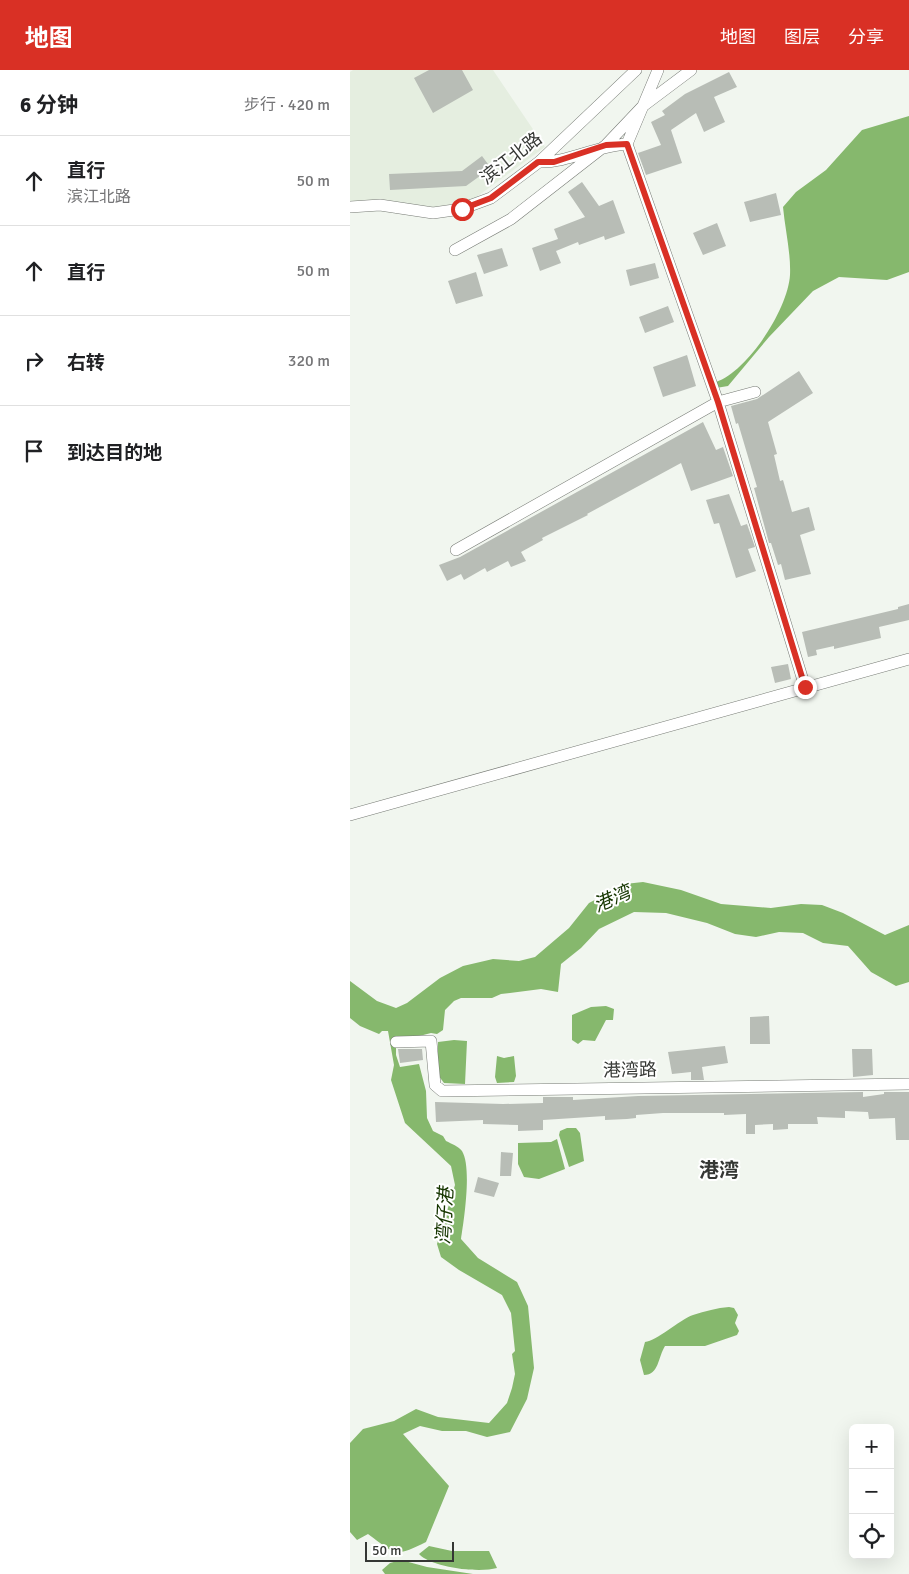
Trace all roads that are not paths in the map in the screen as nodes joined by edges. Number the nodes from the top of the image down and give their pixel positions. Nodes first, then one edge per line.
1 (636, 70) edge
2 (658, 70) edge
3 (691, 70) edge
4 (643, 106) junction
5 (627, 144) junction
6 (606, 145) junction
7 (538, 162) junction
8 (350, 207) edge
9 (455, 250) dead end
10 (755, 392) dead end
11 (718, 402) junction
12 (456, 550) dead end
13 (909, 659) edge
14 (805, 687) junction
15 (350, 815) edge
16 (396, 1042) dead end
17 (909, 1084) edge

1 - 7 street, 滨江北路
2 - 4 street
3 - 4 street
4 - 5 street
4 - 6 street
5 - 6 street
5 - 11 street
6 - 7 street
6 - 9 street
7 - 8 street, 滨江北路
10 - 11 street
11 - 12 street
11 - 14 street
13 - 14 street
14 - 15 street
16 - 17 street, 港湾路

